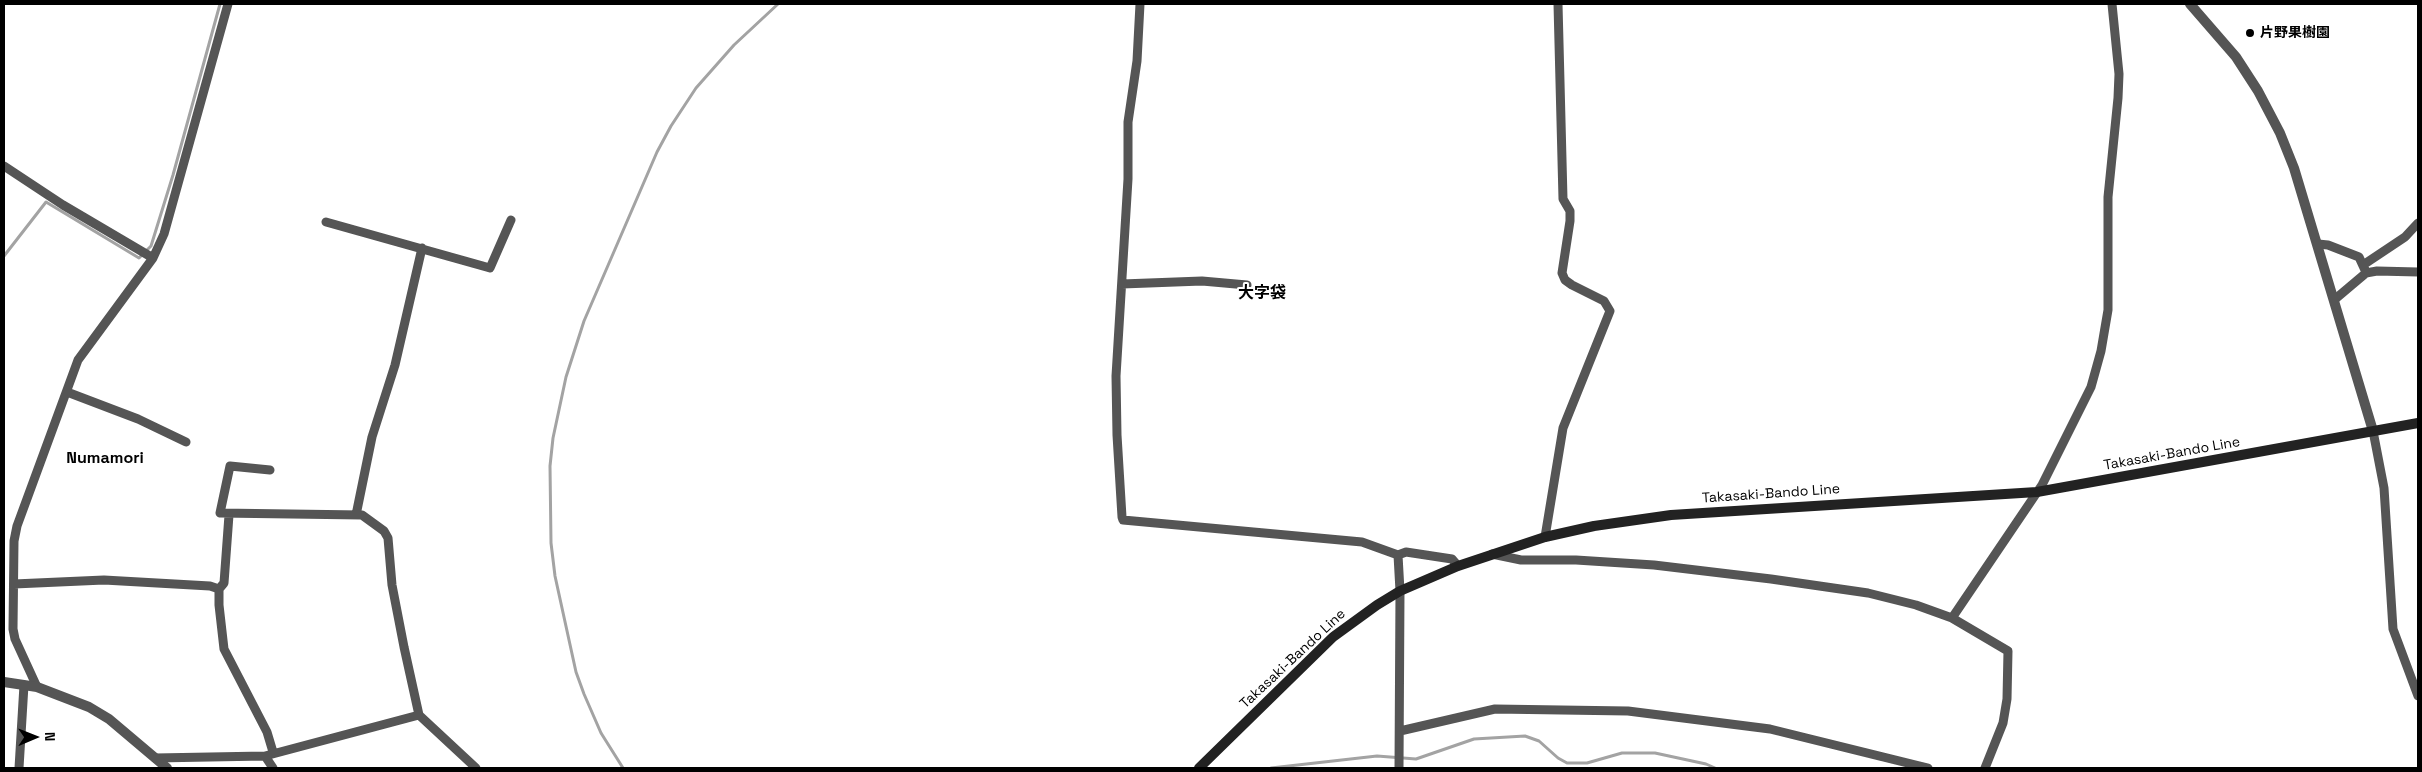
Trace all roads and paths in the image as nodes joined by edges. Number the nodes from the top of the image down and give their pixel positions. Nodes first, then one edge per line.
1 (228, 4) edge
2 (1140, 4) edge
3 (1558, 4) edge
4 (2112, 4) edge
5 (2190, 4) edge
6 (4, 166) edge
7 (511, 220) dead end
8 (326, 222) dead end
9 (2418, 223) edge
10 (2318, 244) junction
11 (422, 248) junction
12 (153, 258) junction
13 (2365, 269) junction
14 (2418, 272) edge
15 (1122, 284) junction
16 (1247, 285) dead end
17 (2334, 300) junction
18 (67, 392) junction
19 (2418, 423) edge
20 (2373, 431) junction
21 (186, 442) dead end
22 (270, 470) dead end
23 (2037, 492) junction
24 (229, 515) junction
25 (356, 515) junction
26 (1545, 537) junction
27 (1492, 554) junction
28 (1398, 555) junction
29 (1458, 566) junction
30 (14, 584) junction
31 (220, 588) junction
32 (1400, 591) junction
33 (1952, 618) junction
34 (4, 682) edge
35 (24, 685) junction
36 (37, 687) junction
37 (2418, 696) edge
38 (419, 715) junction
39 (1400, 731) junction
40 (269, 754) junction
41 (155, 758) junction
42 (19, 768) edge
43 (167, 768) edge
44 (273, 768) edge
45 (476, 768) edge
46 (1199, 768) edge
47 (1399, 768) edge
48 (1928, 768) edge
49 (1985, 768) edge

1 - 12 street
2 - 15 street
3 - 26 street
4 - 23 street
5 - 10 street
6 - 12 street
7 - 11 street
8 - 11 street
9 - 13 street
10 - 13 street
10 - 17 street
11 - 25 street
12 - 18 street
13 - 14 street
13 - 17 street
15 - 16 street
15 - 28 street
17 - 20 street
18 - 21 street
18 - 30 street
19 - 20 main road, Takasaki-Bando Line
20 - 23 main road, Takasaki-Bando Line
20 - 37 street
22 - 24 street
23 - 26 main road, Takasaki-Bando Line
23 - 33 street
24 - 25 street
24 - 31 street
25 - 38 street
26 - 27 main road, Takasaki-Bando Line
27 - 29 main road, Takasaki-Bando Line
27 - 33 street
28 - 29 street
28 - 32 street
29 - 32 main road, Takasaki-Bando Line
30 - 31 street
30 - 36 street
31 - 40 street
32 - 39 street
32 - 46 main road, Takasaki-Bando Line
33 - 49 street
34 - 35 street
35 - 36 street
35 - 42 street
36 - 41 street
38 - 40 street
38 - 45 street
39 - 47 street
39 - 48 street
40 - 41 street
40 - 44 street
41 - 43 street

